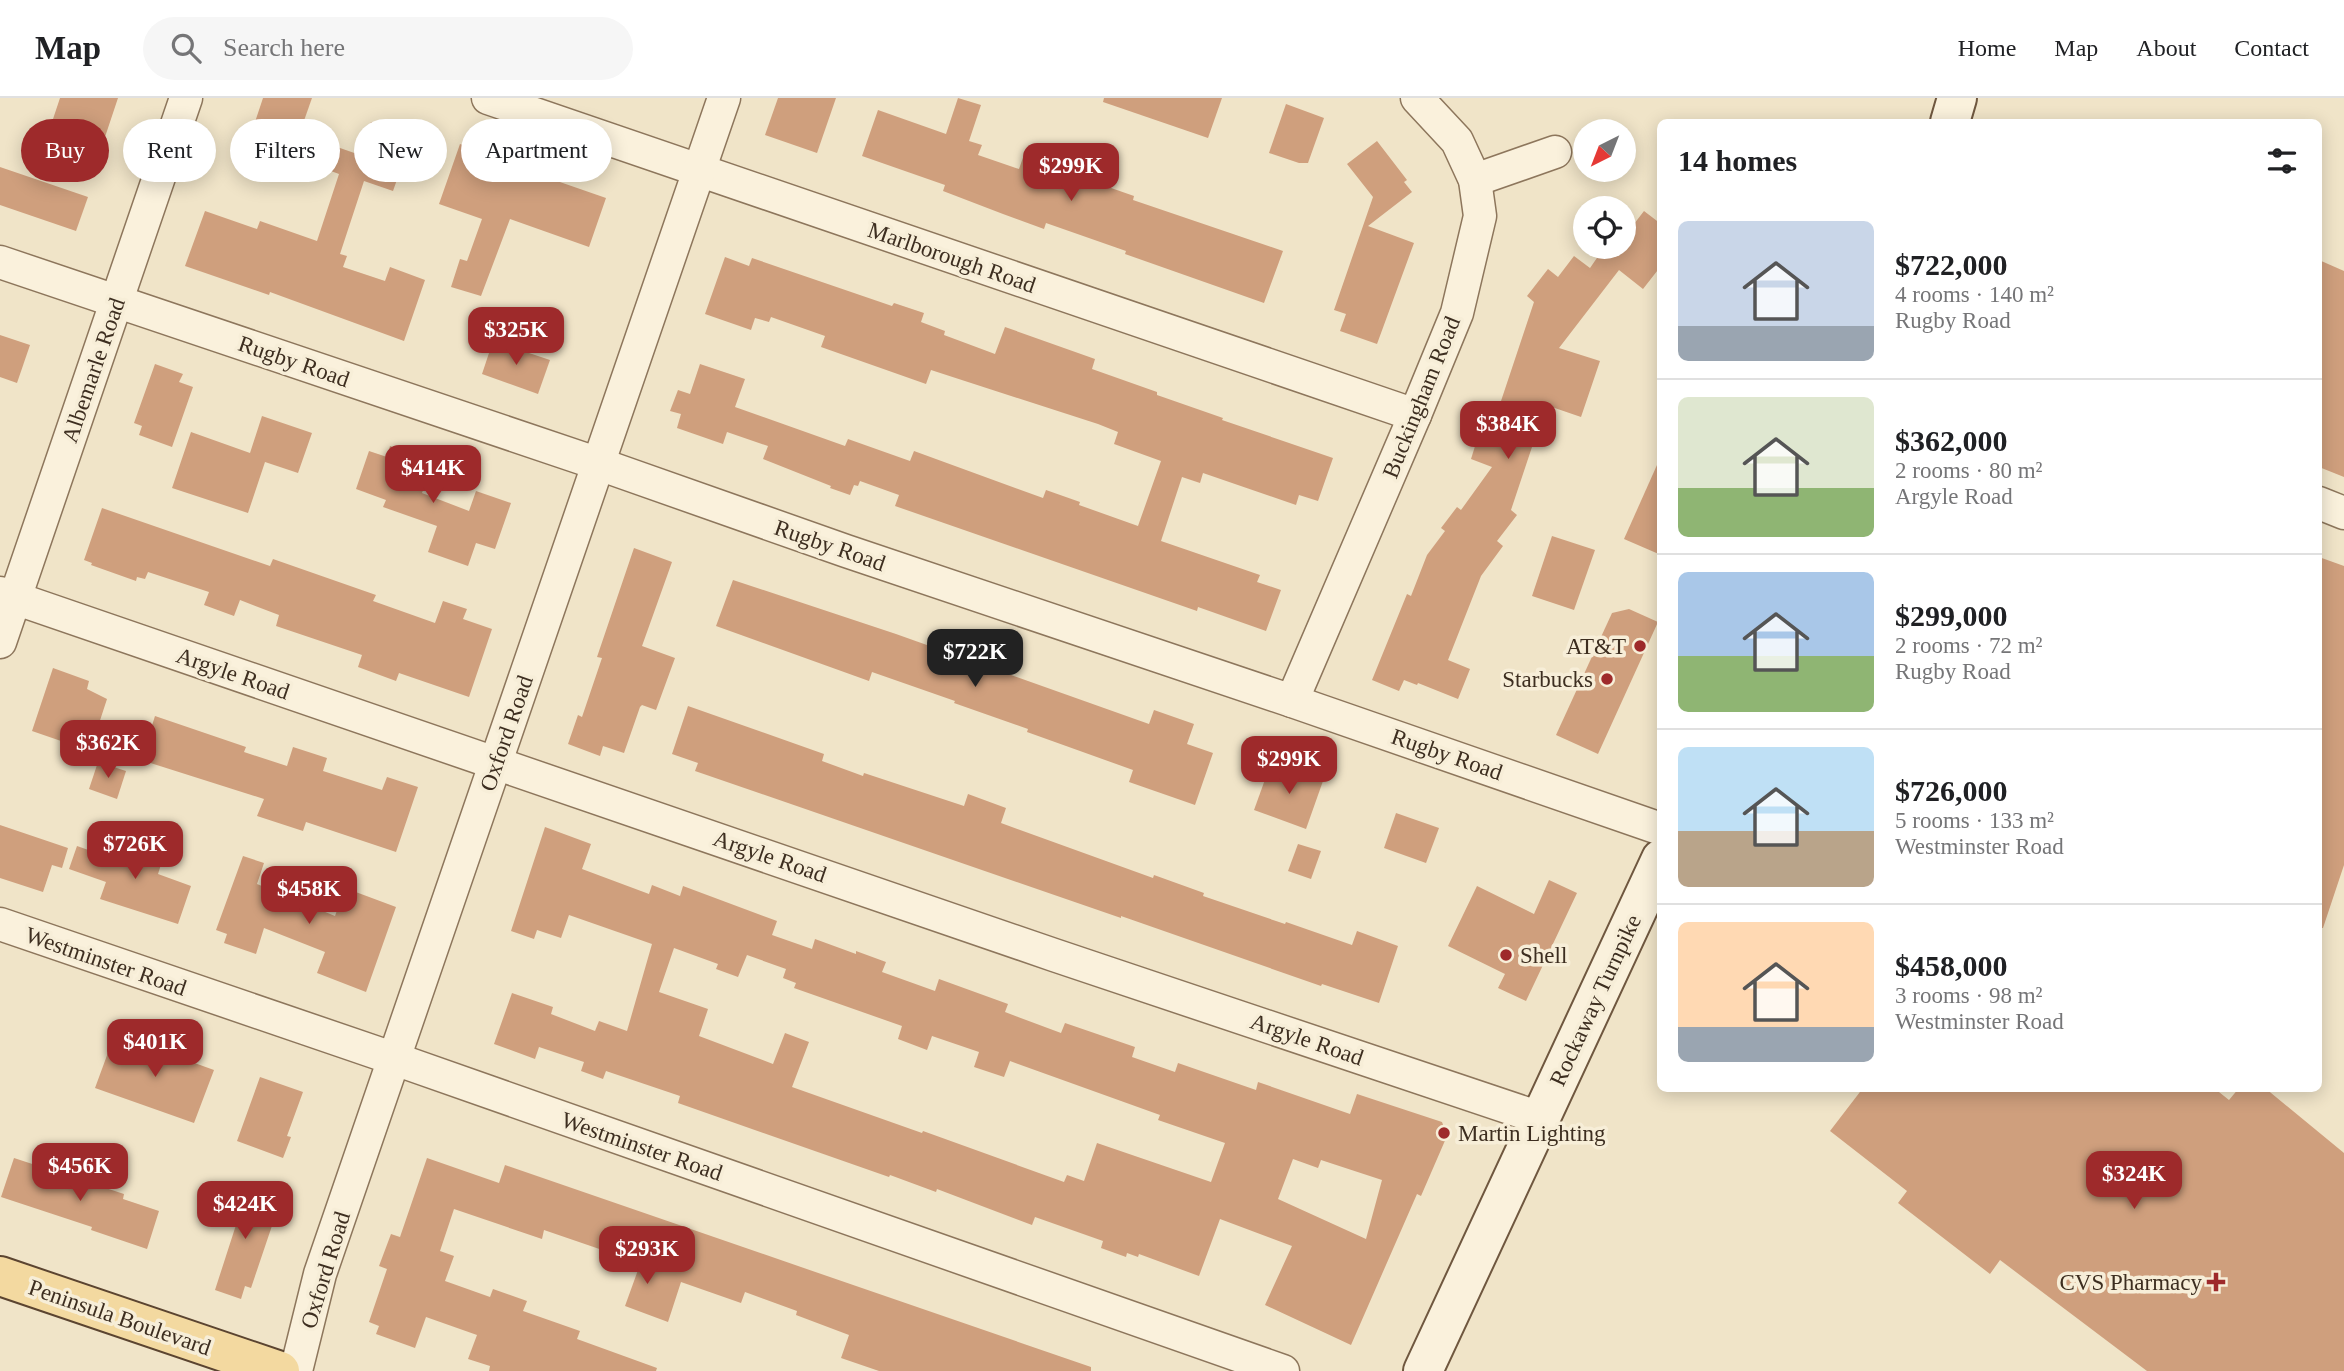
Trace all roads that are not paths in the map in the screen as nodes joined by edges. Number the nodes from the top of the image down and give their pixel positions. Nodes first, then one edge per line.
1 (186, 98) edge
2 (488, 98) edge
3 (724, 98) edge
4 (1417, 98) edge
5 (1957, 98) edge
6 (1951, 119) edge
7 (1555, 152) dead end
8 (699, 170) junction
9 (1475, 180) junction
10 (0, 262) edge
11 (117, 302) junction
12 (1415, 415) junction
13 (599, 464) junction
14 (2322, 504) edge
15 (2344, 513) edge
16 (8, 596) edge
17 (0, 642) edge
18 (1292, 701) junction
19 (496, 762) junction
20 (1657, 828) edge
21 (1657, 868) edge
22 (0, 924) edge
23 (395, 1059) junction
24 (1540, 1118) junction
25 (3, 1286) edge
26 (280, 1371) edge
27 (296, 1371) edge
28 (1283, 1371) edge
29 (1423, 1371) edge

1 - 11 street, Albemarle Road
2 - 8 street, Marlborough Road
3 - 8 street, Oxford Road
4 - 9 street, Buckingham Road
5 - 6 main road
7 - 9 street
8 - 12 street, Marlborough Road
8 - 13 street, Oxford Road
9 - 12 street, Buckingham Road
10 - 11 street, Rugby Road
11 - 13 street, Rugby Road
11 - 16 street, Albemarle Road
12 - 18 street, Buckingham Road
13 - 18 street, Rugby Road
13 - 19 street, Oxford Road
14 - 15 street
16 - 17 street, Albemarle Road
16 - 19 street, Argyle Road
18 - 20 street, Rugby Road
19 - 23 street, Oxford Road
19 - 24 street, Argyle Road
21 - 24 main road, Rockaway Turnpike
22 - 23 street, Westminster Road
23 - 27 street, Oxford Road
23 - 28 street, Westminster Road
24 - 29 main road, Rockaway Turnpike
25 - 26 main road, Peninsula Boulevard

